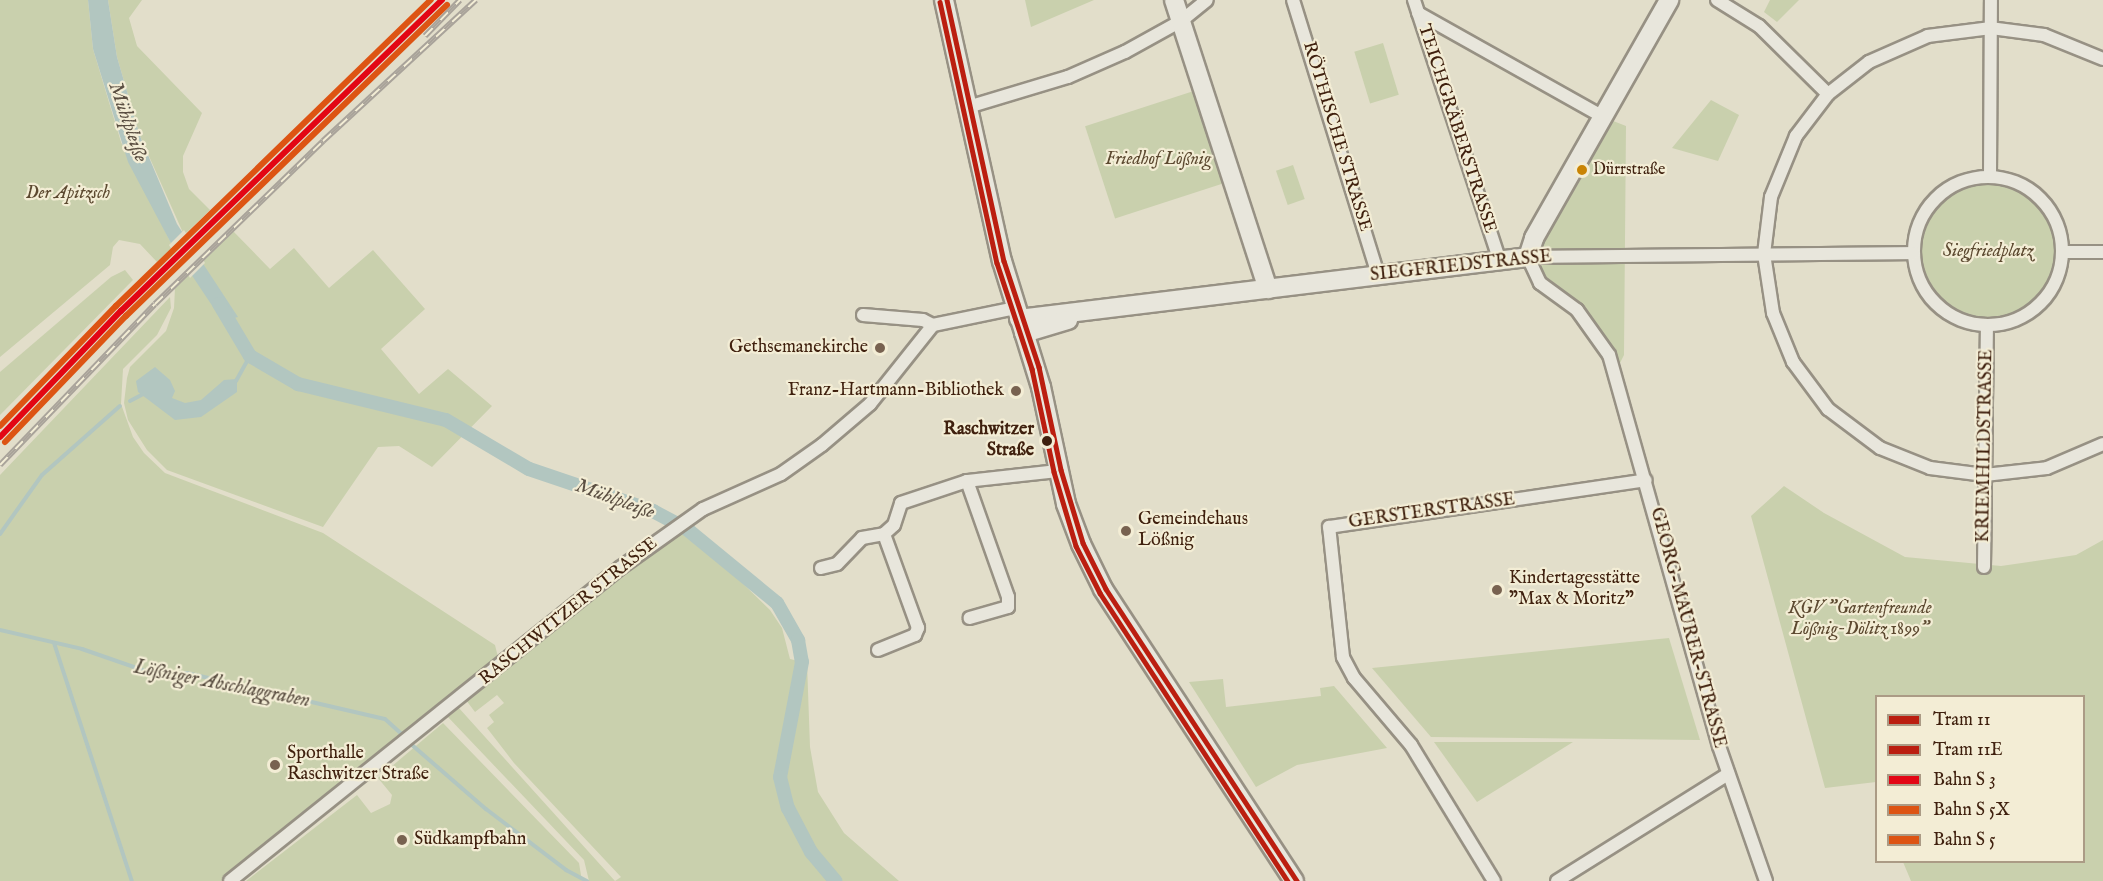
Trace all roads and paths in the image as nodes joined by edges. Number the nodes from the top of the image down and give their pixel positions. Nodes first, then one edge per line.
1 (944, 0) edge
2 (1174, 0) edge
3 (1207, 0) edge
4 (1293, 0) edge
5 (1414, 0) edge
6 (1669, 0) edge
7 (1717, 0) edge
8 (1991, 0) edge
9 (1419, 13) junction
10 (1181, 21) junction
11 (1991, 28) junction
12 (2101, 53) edge
13 (1828, 94) junction
14 (968, 107) junction
15 (1603, 117) junction
16 (1990, 177) junction
17 (2063, 252) junction
18 (2103, 252) edge
19 (1914, 253) junction
20 (1764, 254) junction
21 (1528, 257) junction
22 (1499, 259) junction
23 (1378, 274) junction
24 (1268, 289) junction
25 (863, 315) dead end
26 (1020, 320) junction
27 (933, 325) junction
28 (1987, 325) junction
29 (2103, 444) edge
30 (1058, 471) junction
31 (1985, 476) junction
32 (1646, 480) junction
33 (967, 481) junction
34 (884, 534) junction
35 (1984, 567) dead end
36 (821, 568) dead end
37 (970, 618) dead end
38 (878, 650) dead end
39 (1728, 774) junction
40 (230, 881) edge
41 (1294, 881) edge
42 (1494, 881) edge
43 (1557, 881) edge
44 (1766, 881) edge

1 - 14 main road
2 - 10 main road
3 - 10 street
4 - 23 street, RÖTHISCHE STRASSE
5 - 9 street, TEICHGRÄBERSTRASSE
6 - 15 main road
7 - 13 street
8 - 11 street
9 - 15 street
9 - 22 street, TEICHGRÄBERSTRASSE
10 - 14 street
10 - 24 main road
11 - 12 street
11 - 13 street
11 - 16 street
13 - 20 street
14 - 26 main road
15 - 21 main road
16 - 17 street
16 - 19 street
17 - 18 street
17 - 28 street
19 - 20 street, SIEGFRIEDSTRASSE
19 - 28 street
20 - 21 street, SIEGFRIEDSTRASSE
20 - 31 street
21 - 22 main road, SIEGFRIEDSTRASSE
21 - 32 street, GEORG-MAURER-STRASSE
22 - 23 main road, SIEGFRIEDSTRASSE
23 - 24 main road, SIEGFRIEDSTRASSE
24 - 26 main road, SIEGFRIEDSTRASSE
25 - 27 street
26 - 27 street
26 - 30 main road
27 - 40 street, RASCHWITZER STRASSE
28 - 31 street, KRIEMHILDSTRASSE
29 - 31 street
30 - 33 street
30 - 41 main road
31 - 35 street, KRIEMHILDSTRASSE
32 - 39 street, GEORG-MAURER-STRASSE
32 - 42 street, GERSTERSTRASSE
33 - 34 street
33 - 37 street
34 - 36 street
34 - 38 street
39 - 43 street
39 - 44 street, GEORG-MAURER-STRASSE

